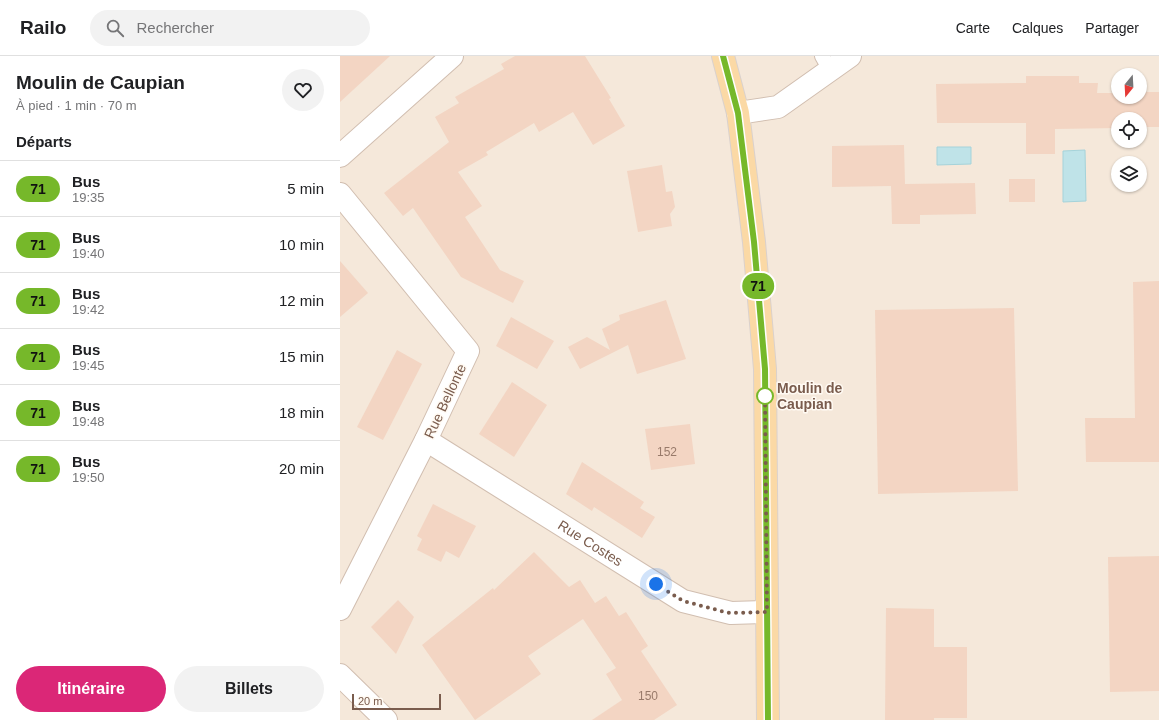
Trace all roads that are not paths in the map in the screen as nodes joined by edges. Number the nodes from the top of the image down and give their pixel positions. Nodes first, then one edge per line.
1 (452, 56) edge
2 (723, 56) edge
3 (850, 56) edge
4 (826, 63) edge
5 (738, 113) junction
6 (340, 156) edge
7 (340, 194) edge
8 (426, 440) junction
9 (340, 609) edge
10 (767, 612) junction
11 (340, 676) edge
12 (386, 720) edge
13 (768, 720) edge

1 - 6 street
2 - 5 main road
3 - 4 street
4 - 5 street
5 - 10 main road
7 - 8 street, Rue Bellonte
8 - 9 street, Rue Bellonte
8 - 10 street, Rue Costes
10 - 13 main road
11 - 12 street

